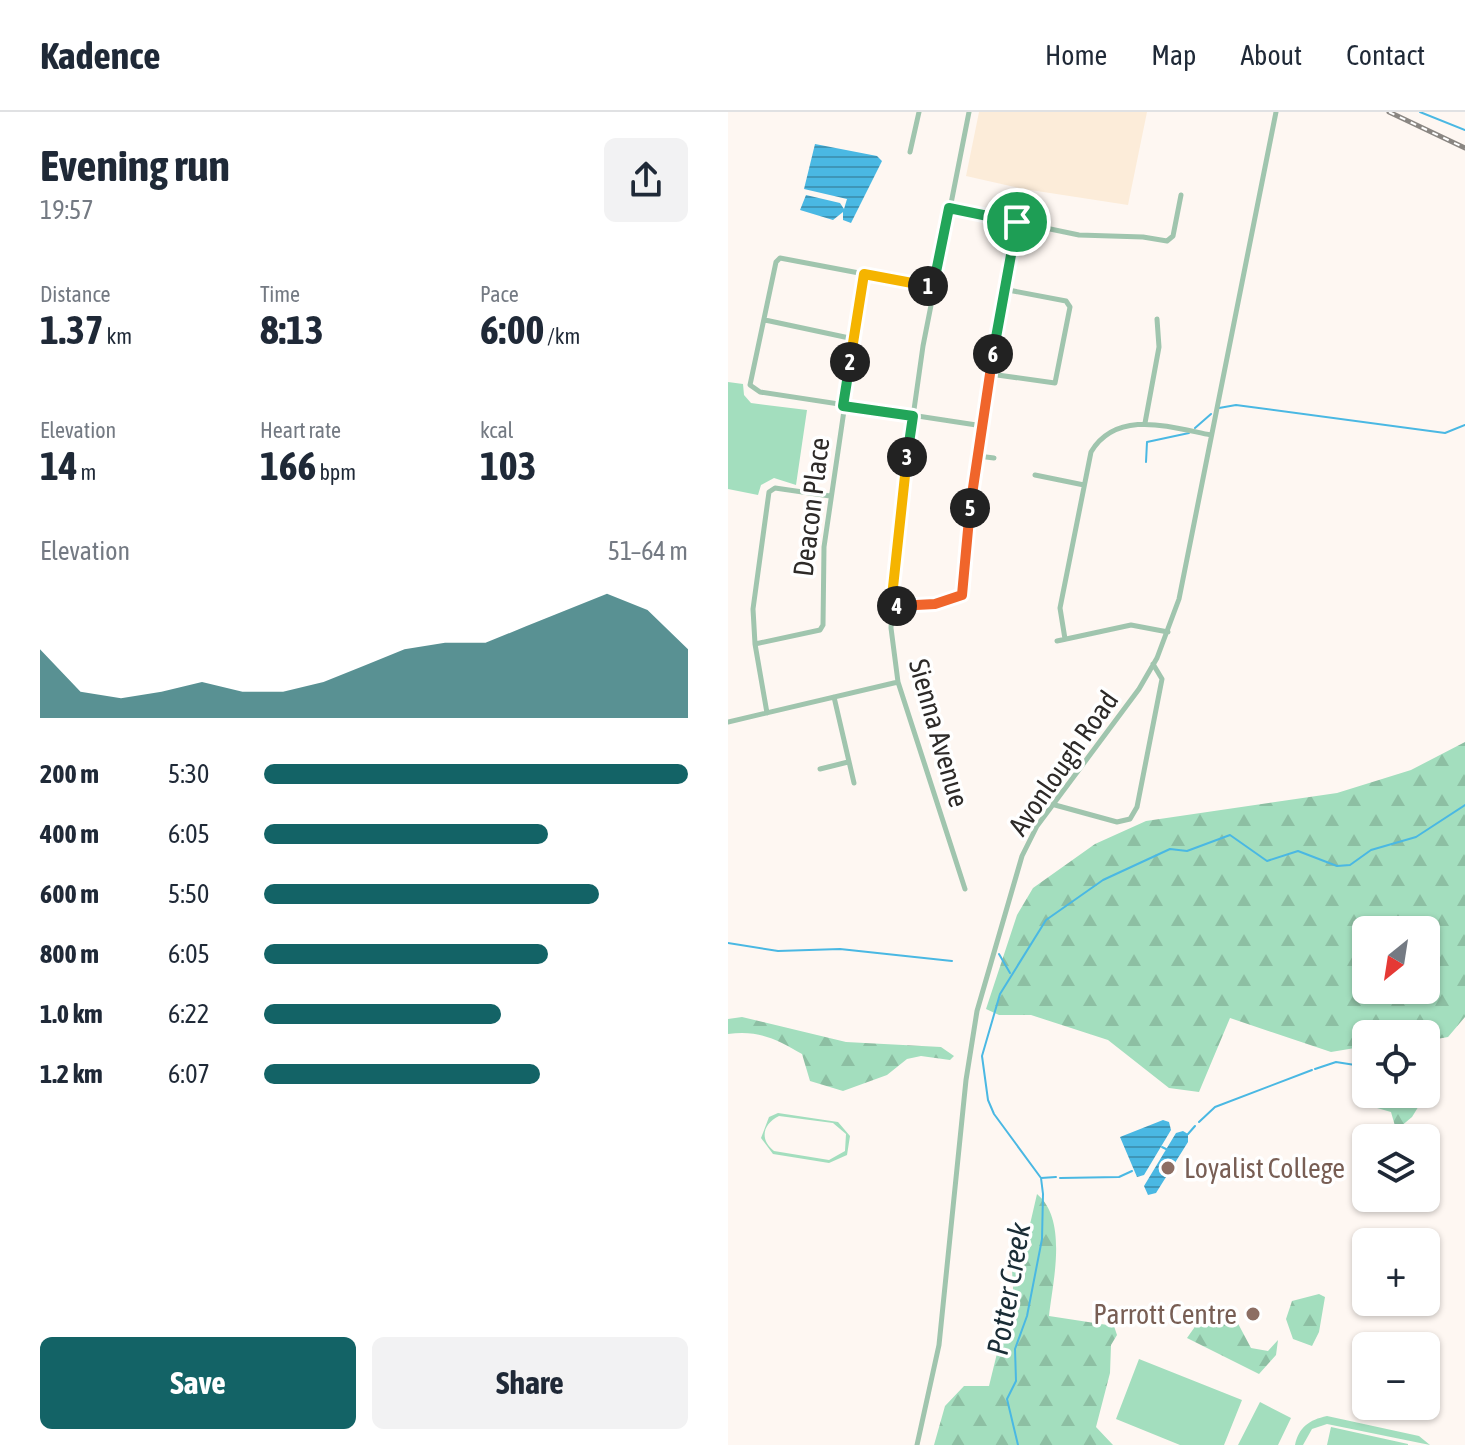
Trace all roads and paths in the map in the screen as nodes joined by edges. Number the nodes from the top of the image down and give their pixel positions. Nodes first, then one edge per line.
1 (919, 112) edge
2 (969, 112) edge
3 (1276, 112) edge
4 (910, 152) dead end
5 (1181, 195) dead end
6 (949, 208) junction
7 (1017, 222) junction
8 (864, 274) junction
9 (933, 287) junction
10 (1003, 289) junction
11 (1157, 319) dead end
12 (765, 320) junction
13 (854, 339) junction
14 (990, 374) junction
15 (843, 406) junction
16 (913, 416) junction
17 (1145, 423) junction
18 (983, 426) junction
19 (1211, 435) junction
20 (978, 456) junction
21 (994, 458) dead end
22 (1035, 475) dead end
23 (1084, 485) junction
24 (830, 496) junction
25 (891, 606) junction
26 (1168, 632) junction
27 (1065, 639) junction
28 (1057, 641) dead end
29 (755, 644) junction
30 (1153, 664) junction
31 (898, 682) junction
32 (834, 697) junction
33 (767, 713) junction
34 (728, 722) edge
35 (848, 762) junction
36 (820, 769) dead end
37 (854, 783) dead end
38 (1055, 805) junction
39 (965, 889) dead end
40 (917, 1445) edge

1 - 4 street
2 - 6 street, Sienna Avenue
3 - 19 street, Avonlough Road
5 - 7 street
6 - 7 street
6 - 9 street, Sienna Avenue
7 - 10 street
8 - 9 street
8 - 12 street
8 - 13 street, Deacon Place
9 - 16 street, Sienna Avenue
10 - 14 street
10 - 14 street
11 - 17 street
12 - 13 street
12 - 15 street
13 - 15 street, Deacon Place
14 - 18 street
15 - 16 street
15 - 24 street, Deacon Place
16 - 18 street
16 - 25 street, Sienna Avenue
17 - 19 street
17 - 23 street
18 - 20 street
19 - 26 street, Avonlough Road
20 - 21 street
20 - 25 street
22 - 23 street
23 - 27 street
24 - 29 street, Deacon Place
24 - 29 street
25 - 31 street, Sienna Avenue
26 - 27 street
26 - 30 street, Avonlough Road
27 - 28 street
29 - 33 street
30 - 38 street, Avonlough Road
30 - 38 street
31 - 32 street
31 - 39 street, Sienna Avenue
32 - 33 street
32 - 35 street
33 - 34 street
35 - 36 street
35 - 37 street
38 - 40 street, Avonlough Road

